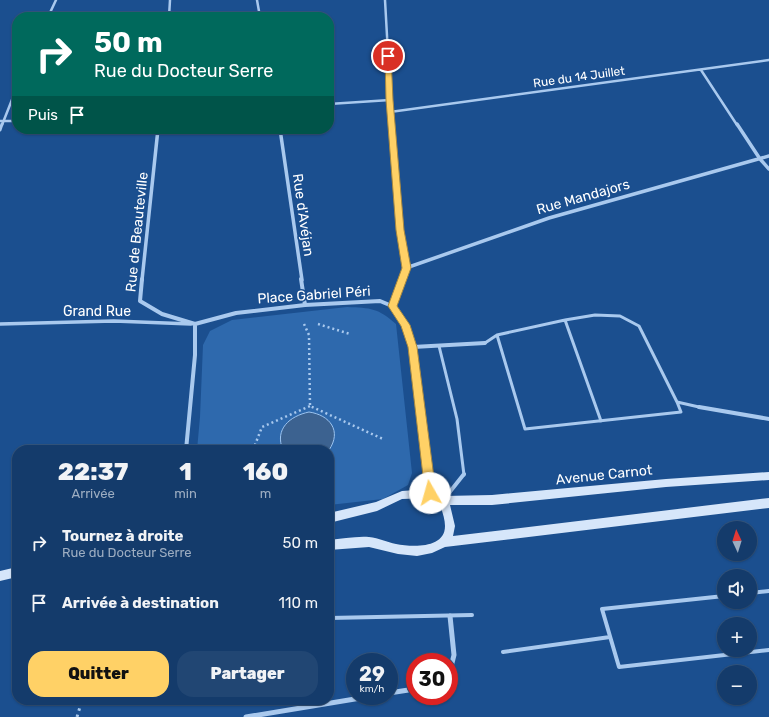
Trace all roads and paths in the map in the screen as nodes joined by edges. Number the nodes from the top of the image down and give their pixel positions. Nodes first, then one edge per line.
1 (56, 0) edge
2 (170, 0) edge
3 (257, 0) edge
4 (385, 0) edge
5 (50, 12) edge
6 (169, 12) edge
7 (259, 12) edge
8 (769, 60) edge
9 (701, 70) junction
10 (12, 98) edge
11 (390, 100) junction
12 (334, 104) edge
13 (390, 112) junction
14 (2, 121) edge
15 (0, 130) edge
16 (157, 134) edge
17 (281, 134) edge
18 (769, 156) edge
19 (760, 159) junction
20 (769, 169) edge
21 (406, 268) junction
22 (305, 305) junction
23 (392, 306) junction
24 (566, 320) junction
25 (302, 321) dead end
26 (313, 321) dead end
27 (0, 324) edge
28 (195, 324) junction
29 (350, 334) dead end
30 (497, 335) junction
31 (485, 343) joint
32 (439, 346) junction
33 (413, 347) junction
34 (677, 402) junction
35 (310, 406) junction
36 (699, 407) joint
37 (769, 419) edge
38 (601, 422) junction
39 (383, 439) dead end
40 (186, 445) edge
41 (255, 445) edge
42 (769, 476) edge
43 (430, 493) junction
44 (442, 501) junction
45 (769, 503) edge
46 (334, 517) edge
47 (444, 542) junction
48 (334, 545) edge
49 (12, 573) edge
50 (0, 576) edge
51 (769, 591) edge
52 (757, 592) edge
53 (717, 597) edge
54 (472, 615) dead end
55 (450, 616) junction
56 (334, 618) edge
57 (610, 637) junction
58 (769, 650) edge
59 (503, 652) dead end
60 (454, 653) edge
61 (346, 700) edge
62 (334, 702) edge
63 (81, 705) edge
64 (319, 705) edge
65 (77, 717) edge
66 (246, 717) edge

1 - 5 street
2 - 6 street
3 - 7 street
4 - 11 street
8 - 9 street, Rue du 14 Juillet
9 - 13 street, Rue du 14 Juillet
9 - 19 street
10 - 14 street
11 - 12 street
11 - 13 street
13 - 21 street
14 - 15 street
16 - 28 street, Rue de Beauteville
17 - 22 street, Rue d'Avéjan
18 - 19 street, Rue Mandajors
19 - 20 street
19 - 21 street, Rue Mandajors
21 - 23 street
22 - 23 street, Place Gabriel Péri
22 - 28 street, Place Gabriel Péri
23 - 33 street
24 - 30 lane
24 - 34 lane
24 - 38 lane
25 - 35 path
26 - 29 path
27 - 28 street, Grand Rue
28 - 40 street
30 - 31 lane
30 - 38 lane
31 - 32 street
32 - 33 street
32 - 44 lane
33 - 43 street
34 - 36 lane
34 - 38 lane
35 - 39 path
35 - 41 path
36 - 37 street
42 - 44 main road, Avenue Carnot
43 - 44 main road
43 - 46 main road
44 - 47 main road
45 - 47 main road
47 - 48 main road
49 - 50 main road
51 - 52 lane
53 - 57 lane
54 - 55 lane
55 - 56 lane
55 - 60 street
57 - 58 lane
57 - 59 lane
61 - 62 street
63 - 65 path
64 - 66 street

